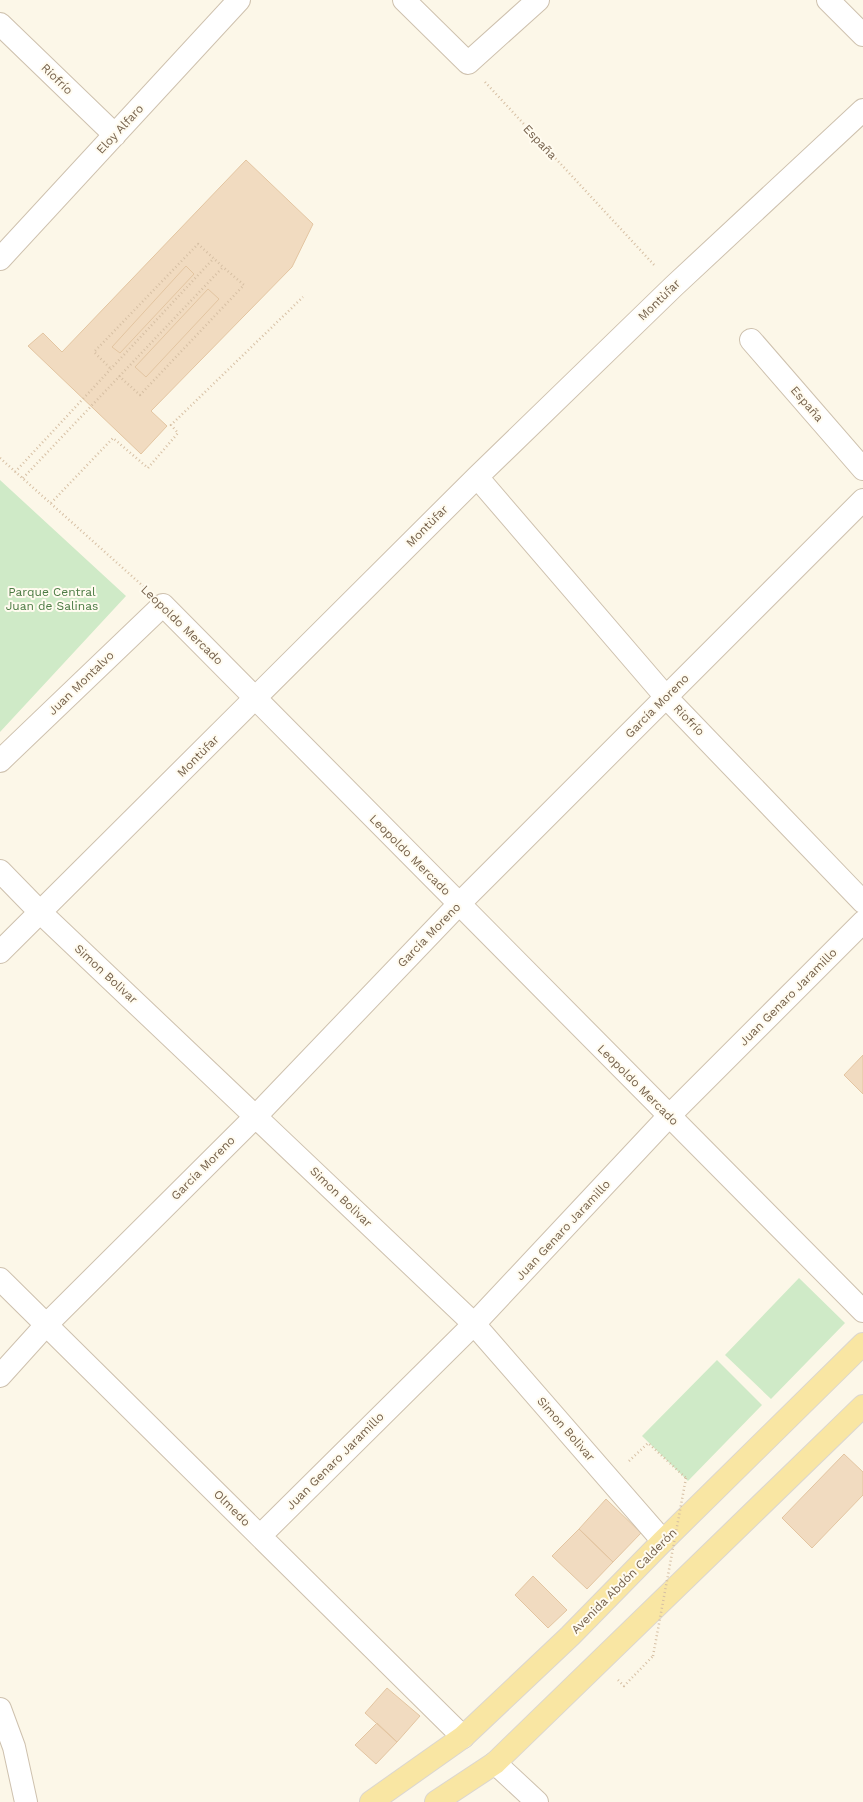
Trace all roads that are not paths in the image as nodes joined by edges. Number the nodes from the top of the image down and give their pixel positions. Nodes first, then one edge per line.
1 (239, 0) edge
2 (404, 0) edge
3 (538, 0) edge
4 (828, 0) edge
5 (0, 24) edge
6 (863, 35) edge
7 (863, 110) edge
8 (115, 134) junction
9 (0, 259) edge
10 (751, 340) dead end
11 (863, 469) edge
12 (477, 477) junction
13 (863, 500) edge
14 (163, 605) joint
15 (666, 697) junction
16 (255, 698) junction
17 (0, 761) edge
18 (0, 871) edge
19 (863, 902) edge
20 (459, 904) junction
21 (41, 913) junction
22 (863, 922) edge
23 (0, 952) edge
24 (256, 1116) junction
25 (669, 1116) junction
26 (0, 1279) edge
27 (863, 1311) edge
28 (474, 1324) junction
29 (46, 1325) junction
30 (863, 1344) edge
31 (0, 1376) edge
32 (863, 1406) edge
33 (260, 1536) junction
34 (663, 1541) junction
35 (0, 1710) edge
36 (463, 1737) junction
37 (495, 1763) junction
38 (26, 1802) edge
39 (371, 1802) edge
40 (436, 1802) edge
41 (537, 1802) edge

1 - 8 street, Eloy Alfaro
2 - 3 street
4 - 6 street
5 - 8 street, Riofrío
7 - 12 street, Montùfar
8 - 9 street, Eloy Alfaro
10 - 11 street, España
12 - 15 street, Riofrío
12 - 16 street, Montùfar
13 - 15 street, García Moreno
14 - 16 street, Leopoldo Mercado
14 - 17 street, Juan Montalvo
15 - 19 street, Riofrío
15 - 20 street, García Moreno
16 - 20 street, Leopoldo Mercado
16 - 21 street, Montùfar
18 - 21 street, Simon Bolìvar
20 - 24 street, García Moreno
20 - 25 street, Leopoldo Mercado
21 - 23 street, Montùfar
21 - 24 street, Simon Bolìvar
22 - 25 street, Juan Genaro Jaramillo
24 - 28 street, Simon Bolìvar
24 - 29 street, García Moreno
25 - 27 street, Leopoldo Mercado
25 - 28 street, Juan Genaro Jaramillo
26 - 29 street, Olmedo
28 - 33 street, Juan Genaro Jaramillo
28 - 34 street, Simon Bolìvar
29 - 31 street, García Moreno
29 - 33 street, Olmedo
30 - 34 main road, Avenida Abdón Calderón
32 - 37 main road
33 - 36 street, Olmedo
34 - 36 main road, Avenida Abdón Calderón
35 - 38 street
36 - 39 main road, Avenida Abdón Calderón
37 - 40 main road
37 - 41 street

